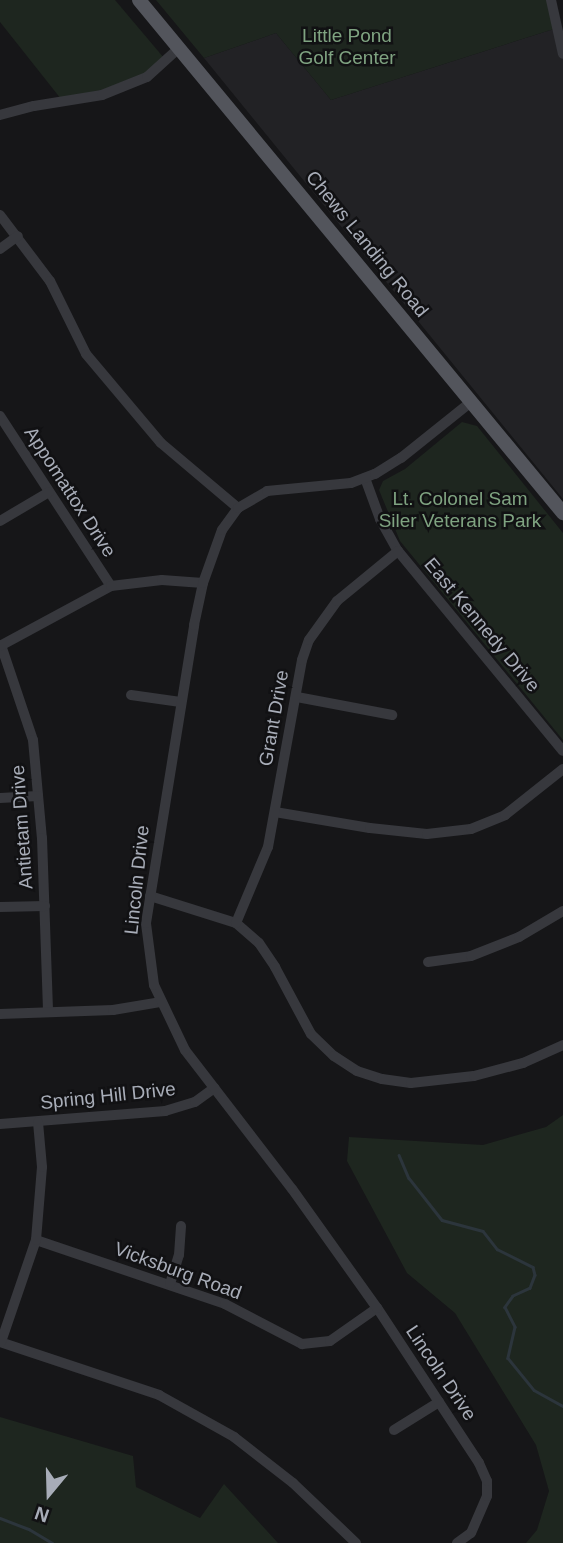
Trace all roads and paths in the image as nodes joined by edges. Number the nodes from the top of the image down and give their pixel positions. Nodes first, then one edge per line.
1 (139, 0) edge
2 (551, 0) edge
3 (179, 48) junction
4 (563, 54) edge
5 (0, 115) edge
6 (0, 215) edge
7 (18, 236) junction
8 (0, 249) edge
9 (471, 402) junction
10 (0, 416) edge
11 (365, 478) junction
12 (49, 492) junction
13 (238, 508) junction
14 (563, 513) edge
15 (0, 521) edge
16 (398, 551) junction
17 (203, 583) junction
18 (111, 586) junction
19 (1, 646) edge
20 (131, 695) dead end
21 (297, 697) junction
22 (181, 702) junction
23 (392, 715) dead end
24 (563, 751) edge
25 (563, 769) edge
26 (38, 796) junction
27 (0, 798) edge
28 (275, 812) junction
29 (150, 896) junction
30 (44, 905) junction
31 (0, 907) edge
32 (563, 911) edge
33 (236, 923) junction
34 (428, 962) dead end
35 (161, 1002) junction
36 (48, 1011) junction
37 (0, 1014) edge
38 (563, 1045) edge
39 (215, 1088) junction
40 (38, 1122) junction
41 (0, 1124) edge
42 (181, 1226) dead end
43 (36, 1240) junction
44 (170, 1283) junction
45 (377, 1308) junction
46 (1, 1342) edge
47 (439, 1402) junction
48 (394, 1430) dead end
49 (356, 1543) edge
50 (457, 1543) edge

1 - 3 main road, Chews Landing Road
2 - 4 street
3 - 5 street
3 - 9 main road, Chews Landing Road
6 - 7 street
7 - 8 street
7 - 13 street
9 - 11 street, Lincoln Drive
9 - 14 main road, Chews Landing Road
10 - 12 street, Appomattox Drive
11 - 13 street, Lincoln Drive
11 - 16 street, East Kennedy Drive
12 - 15 street
12 - 18 street, Appomattox Drive
13 - 17 street, Lincoln Drive
16 - 21 street, Grant Drive
16 - 24 street, East Kennedy Drive
17 - 18 street
17 - 22 street, Lincoln Drive
18 - 19 street
19 - 26 street, Antietam Drive
20 - 22 street
21 - 23 street
21 - 28 street, Grant Drive
22 - 29 street, Lincoln Drive
25 - 28 street
26 - 27 street
26 - 30 street, Antietam Drive
28 - 33 street, Grant Drive
29 - 33 street
29 - 35 street, Lincoln Drive
30 - 31 street
30 - 36 street, Antietam Drive
32 - 34 street
33 - 38 street
35 - 36 street
35 - 39 street, Lincoln Drive
36 - 37 street
39 - 40 street, Spring Hill Drive
39 - 45 street, Lincoln Drive
40 - 41 street, Spring Hill Drive
40 - 43 street
42 - 44 street
43 - 44 street, Vicksburg Road
43 - 46 street
44 - 45 street, Vicksburg Road
45 - 47 street, Lincoln Drive
46 - 49 street
47 - 48 street
47 - 50 street, Lincoln Drive

